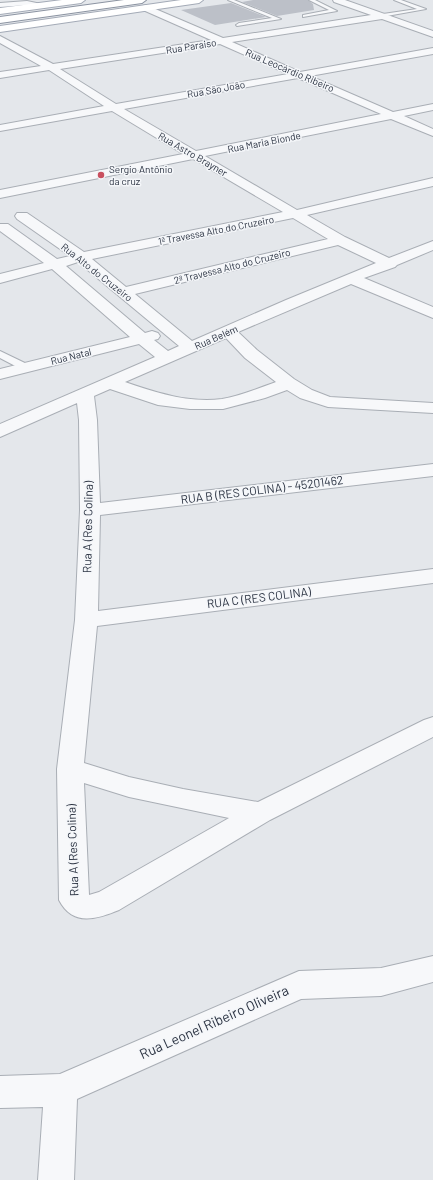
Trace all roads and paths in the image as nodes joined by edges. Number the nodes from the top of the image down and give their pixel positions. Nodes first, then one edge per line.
1 (81, 0) edge
2 (199, 0) edge
3 (230, 0) edge
4 (311, 0) edge
5 (337, 0) edge
6 (396, 0) edge
7 (116, 4) junction
8 (144, 4) edge
9 (0, 5) edge
10 (45, 5) junction
11 (0, 11) edge
12 (305, 16) dead end
13 (383, 16) junction
14 (0, 20) edge
15 (239, 25) dead end
16 (0, 29) edge
17 (433, 34) edge
18 (0, 39) edge
19 (223, 42) junction
20 (433, 51) edge
21 (51, 67) junction
22 (301, 74) junction
23 (0, 75) edge
24 (114, 107) junction
25 (433, 108) edge
26 (395, 116) junction
27 (0, 128) edge
28 (433, 133) edge
29 (196, 155) junction
30 (433, 182) edge
31 (10, 204) edge
32 (295, 214) junction
33 (2, 227) edge
34 (340, 240) junction
35 (433, 245) edge
36 (81, 257) junction
37 (55, 264) junction
38 (390, 264) junction
39 (0, 279) edge
40 (353, 279) junction
41 (124, 292) junction
42 (433, 313) edge
43 (170, 332) junction
44 (229, 332) junction
45 (142, 339) junction
46 (191, 348) junction
47 (0, 354) edge
48 (167, 358) junction
49 (25, 367) junction
50 (0, 374) edge
51 (109, 383) junction
52 (288, 383) junction
53 (85, 393) junction
54 (433, 408) edge
55 (0, 431) edge
56 (433, 470) edge
57 (90, 510) junction
58 (433, 576) edge
59 (86, 620) junction
60 (433, 726) edge
61 (70, 769) junction
62 (260, 813) junction
63 (433, 969) edge
64 (61, 1090) junction
65 (0, 1092) edge
66 (56, 1180) edge

1 - 10 main road
2 - 8 main road
3 - 15 lane
4 - 12 lane
5 - 13 street
6 - 13 lane
7 - 8 main road
7 - 10 main road
7 - 14 main road
8 - 16 main road
8 - 19 street, Rua Leocárdio Ribeiro
9 - 10 lane
10 - 11 main road
13 - 17 street
13 - 19 street, Rua Paraiso
18 - 21 street, Rua Astro Brayner
19 - 21 street, Rua Paraiso
19 - 22 street, Rua Leocárdio Ribeiro
20 - 22 street, Rua São João
21 - 23 street, Rua Paraiso
21 - 24 street, Rua Astro Brayner
22 - 24 street, Rua São João
22 - 26 street, Rua Leocárdio Ribeiro
24 - 27 street, Rua São João
24 - 29 street, Rua Astro Brayner
25 - 26 street, Rua Maria Bionde
26 - 28 street, Rua Leocárdio Ribeiro
26 - 29 street, Rua Maria Bionde
29 - 31 street, Rua Maria Bionde
29 - 32 street, Rua Astro Brayner
30 - 32 street, 1ª Travessa Alto do Cruzeiro
31 - 33 street
31 - 36 street, Rua Alto do Cruzeiro
32 - 34 street, Rua Astro Brayner
32 - 36 street, 1ª Travessa Alto do Cruzeiro
33 - 37 street, Rua Alto do Cruzeiro
34 - 38 street, Rua Astro Brayner
34 - 41 street, 2ª Travessa Alto do Cruzeiro
35 - 38 street, Rua Belém
36 - 37 street, 1ª Travessa Alto do Cruzeiro
36 - 41 street, Rua Alto do Cruzeiro
37 - 39 street, 1ª Travessa Alto do Cruzeiro
37 - 45 street, Rua Alto do Cruzeiro
38 - 40 street, Rua Belém
40 - 42 street
40 - 44 street, Rua Belém
41 - 43 street, Rua Alto do Cruzeiro
43 - 45 street
43 - 46 street, Rua Alto do Cruzeiro
44 - 46 street, Rua Belém
44 - 52 street
45 - 48 street, Rua Alto do Cruzeiro
45 - 49 street, Rua Natal
46 - 48 street, Rua Belém
47 - 49 lane
48 - 51 street, Rua Belém
49 - 50 street, Rua Natal
51 - 52 street
51 - 53 street, Rua Belém
52 - 54 street
53 - 55 street, Rua Belém
53 - 57 street, Rua A (Res Colina)
56 - 57 street, RUA B (RES COLINA) - 45201462
57 - 59 street, Rua A (Res Colina)
58 - 59 street, RUA C (RES COLINA)
59 - 61 street, Rua A (Res Colina)
60 - 62 street, Rua A (Res Colina)
61 - 62 street
61 - 62 street, Rua A (Res Colina)
63 - 64 street, Rua Leonel Ribeiro Oliveira
64 - 65 street, Rua Leonel Ribeiro Oliveira
64 - 66 street

